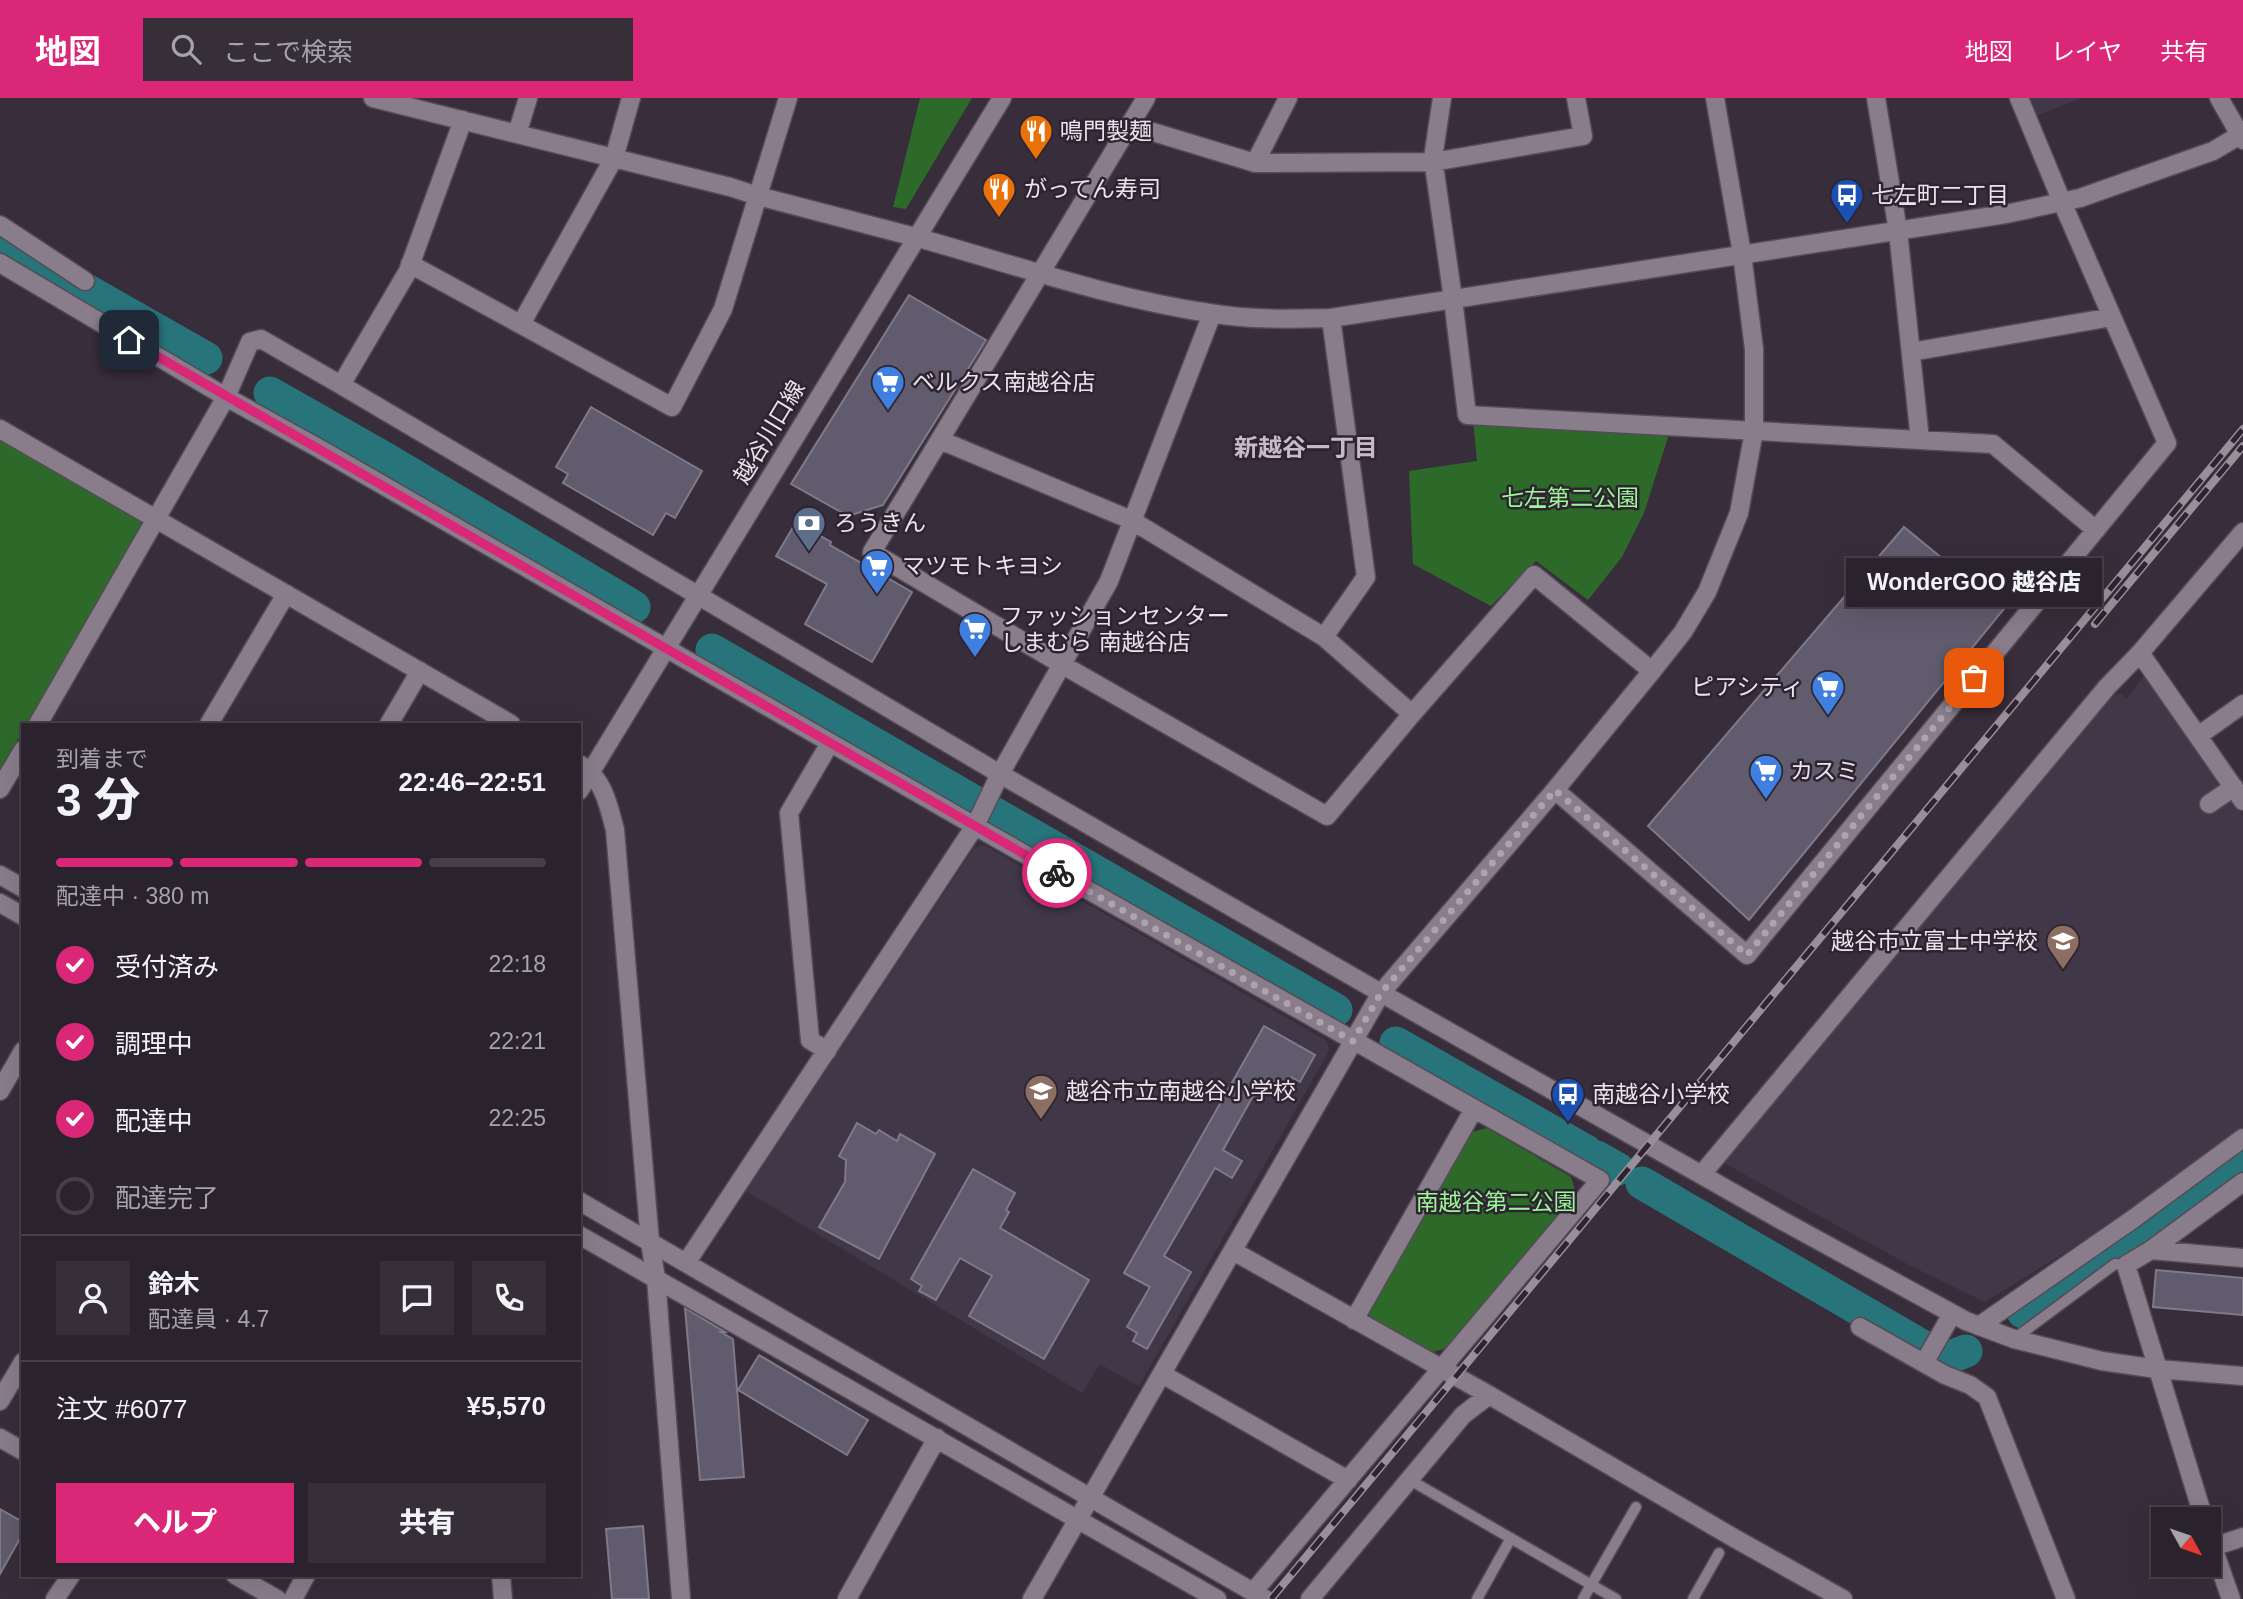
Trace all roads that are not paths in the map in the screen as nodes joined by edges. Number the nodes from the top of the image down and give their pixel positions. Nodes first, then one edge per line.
1 (373, 98) edge
2 (528, 98) edge
3 (631, 98) edge
4 (788, 98) edge
5 (1002, 98) edge
6 (1146, 98) edge
7 (1288, 98) edge
8 (1442, 98) edge
9 (1576, 98) edge
10 (1715, 98) edge
11 (1876, 98) edge
12 (2019, 98) edge
13 (2219, 98) edge
14 (463, 120) junction
15 (1130, 125) junction
16 (517, 134) junction
17 (2241, 137) edge
18 (614, 158) junction
19 (1433, 162) junction
20 (1255, 163) junction
21 (758, 196) junction
22 (2062, 202) junction
23 (0, 226) edge
24 (1898, 231) junction
25 (915, 237) junction
26 (1742, 254) junction
27 (0, 262) edge
28 (410, 264) junction
29 (1040, 272) junction
30 (85, 281) dead end
31 (1453, 299) junction
32 (1212, 314) junction
33 (2112, 317) junction
34 (1331, 318) junction
35 (521, 324) junction
36 (1911, 352) junction
37 (341, 385) junction
38 (226, 397) junction
39 (0, 429) edge
40 (1754, 431) junction
41 (940, 440) junction
42 (1920, 440) junction
43 (156, 519) junction
44 (1131, 520) junction
45 (2096, 530) junction
46 (2243, 532) edge
47 (286, 594) junction
48 (699, 596) junction
49 (1324, 637) junction
50 (667, 648) junction
51 (2140, 653) junction
52 (1061, 664) junction
53 (420, 671) junction
54 (1652, 671) junction
55 (2243, 704) edge
56 (1412, 714) junction
57 (39, 723) edge
58 (210, 723) edge
59 (390, 723) edge
60 (509, 723) edge
61 (2198, 736) junction
62 (830, 743) junction
63 (21, 753) edge
64 (585, 768) edge
65 (1000, 774) junction
66 (0, 789) edge
67 (1555, 790) junction
68 (2238, 794) edge
69 (2209, 804) dead end
70 (975, 826) junction
71 (0, 875) edge
72 (21, 887) edge
73 (0, 903) edge
74 (21, 915) edge
75 (1381, 993) junction
76 (1353, 1041) junction
77 (827, 1051) junction
78 (21, 1054) edge
79 (0, 1091) edge
80 (1474, 1109) junction
81 (2243, 1138) edge
82 (1702, 1174) junction
83 (2243, 1182) edge
84 (581, 1202) edge
85 (581, 1236) edge
86 (650, 1242) junction
87 (2151, 1250) junction
88 (1233, 1251) junction
89 (2243, 1258) edge
90 (686, 1263) junction
91 (2126, 1265) junction
92 (656, 1278) junction
93 (1952, 1314) junction
94 (1354, 1320) junction
95 (1860, 1327) dead end
96 (1982, 1328) junction
97 (2013, 1338) junction
98 (1924, 1363) junction
99 (21, 1365) edge
100 (1441, 1369) junction
101 (2157, 1369) junction
102 (1162, 1374) junction
103 (2243, 1376) edge
104 (1489, 1395) junction
105 (0, 1401) edge
106 (0, 1438) edge
107 (937, 1438) junction
108 (21, 1450) edge
109 (1410, 1479) junction
110 (1348, 1480) junction
111 (1090, 1497) junction
112 (1636, 1507) dead end
113 (2200, 1507) edge
114 (1078, 1519) junction
115 (2243, 1537) edge
116 (1511, 1538) junction
117 (2221, 1539) edge
118 (1719, 1553) dead end
119 (2221, 1570) edge
120 (70, 1577) edge
121 (238, 1577) edge
122 (305, 1577) edge
123 (501, 1577) edge
124 (1591, 1585) junction
125 (1260, 1595) edge
126 (55, 1599) edge
127 (277, 1599) edge
128 (293, 1599) edge
129 (503, 1599) edge
130 (681, 1599) edge
131 (847, 1599) edge
132 (1032, 1599) edge
133 (1217, 1599) edge
134 (1310, 1599) edge
135 (1477, 1599) edge
136 (1583, 1599) edge
137 (1616, 1599) edge
138 (1693, 1599) edge
139 (1843, 1599) edge
140 (2066, 1599) edge
141 (2231, 1599) edge

1 - 14 street
2 - 16 street
3 - 18 street
4 - 21 street
5 - 25 street, 越谷川口線
6 - 15 street
7 - 20 street
8 - 19 street
9 - 19 street
10 - 26 street
11 - 24 street
12 - 22 street
13 - 17 street
14 - 16 street
14 - 28 street
15 - 20 street
15 - 29 street
16 - 18 street
17 - 22 street
18 - 21 street
18 - 35 street
19 - 20 street
19 - 31 street
21 - 25 street
21 - 35 street
22 - 24 street
22 - 33 street
23 - 30 street
24 - 26 street
24 - 36 street
25 - 29 street
25 - 48 street, 越谷川口線
26 - 31 street
26 - 40 street
27 - 38 street
28 - 35 street
28 - 37 street
29 - 32 street
29 - 41 street
31 - 34 street
31 - 40 street
32 - 34 street
32 - 44 street
33 - 36 street
33 - 45 street
34 - 49 street
36 - 42 street
37 - 38 street
37 - 48 street
38 - 43 street
38 - 50 street
39 - 43 street
40 - 42 street
40 - 54 street
41 - 44 street
41 - 52 street
42 - 45 street
43 - 47 street
43 - 57 street
44 - 49 street
44 - 52 street
45 - 67 street
46 - 51 street
47 - 53 street
47 - 58 street
48 - 50 street, 越谷川口線
48 - 65 street
49 - 56 street
50 - 62 street
50 - 64 street, 越谷川口線
51 - 61 street
51 - 82 street
52 - 56 street
52 - 65 street
53 - 59 street
53 - 60 street
54 - 56 street
54 - 67 street
55 - 61 street
61 - 68 street
62 - 70 street
62 - 77 street
63 - 66 street
64 - 86 street
65 - 70 street
65 - 75 street
67 - 75 street
68 - 69 street
70 - 76 street
70 - 77 street
71 - 72 street
73 - 74 street
75 - 76 street
75 - 82 street
76 - 80 street
76 - 88 street
77 - 90 street
78 - 79 street
80 - 94 street
80 - 100 street
81 - 96 street
82 - 93 street
83 - 87 street
84 - 86 street
85 - 92 street
86 - 90 street
86 - 92 street
87 - 89 street
87 - 91 street
88 - 94 street
88 - 102 street
90 - 111 street
91 - 97 lane
91 - 101 street
92 - 107 street
92 - 130 street
93 - 96 street
93 - 98 street
94 - 100 street
95 - 98 street
96 - 97 street
97 - 101 street
98 - 140 street
99 - 105 street
100 - 104 street
100 - 110 street
101 - 103 street
101 - 113 street
102 - 110 street
102 - 111 street
104 - 109 street
104 - 139 street
106 - 108 street
107 - 114 street
107 - 131 street
109 - 116 lane
109 - 134 street
110 - 125 street
111 - 114 street
111 - 125 street
112 - 124 lane
114 - 132 street
114 - 133 street
115 - 117 street
116 - 124 lane
116 - 135 lane
118 - 138 lane
119 - 141 street
120 - 126 street
121 - 127 street
122 - 128 street
123 - 129 street
124 - 136 lane
124 - 137 lane

